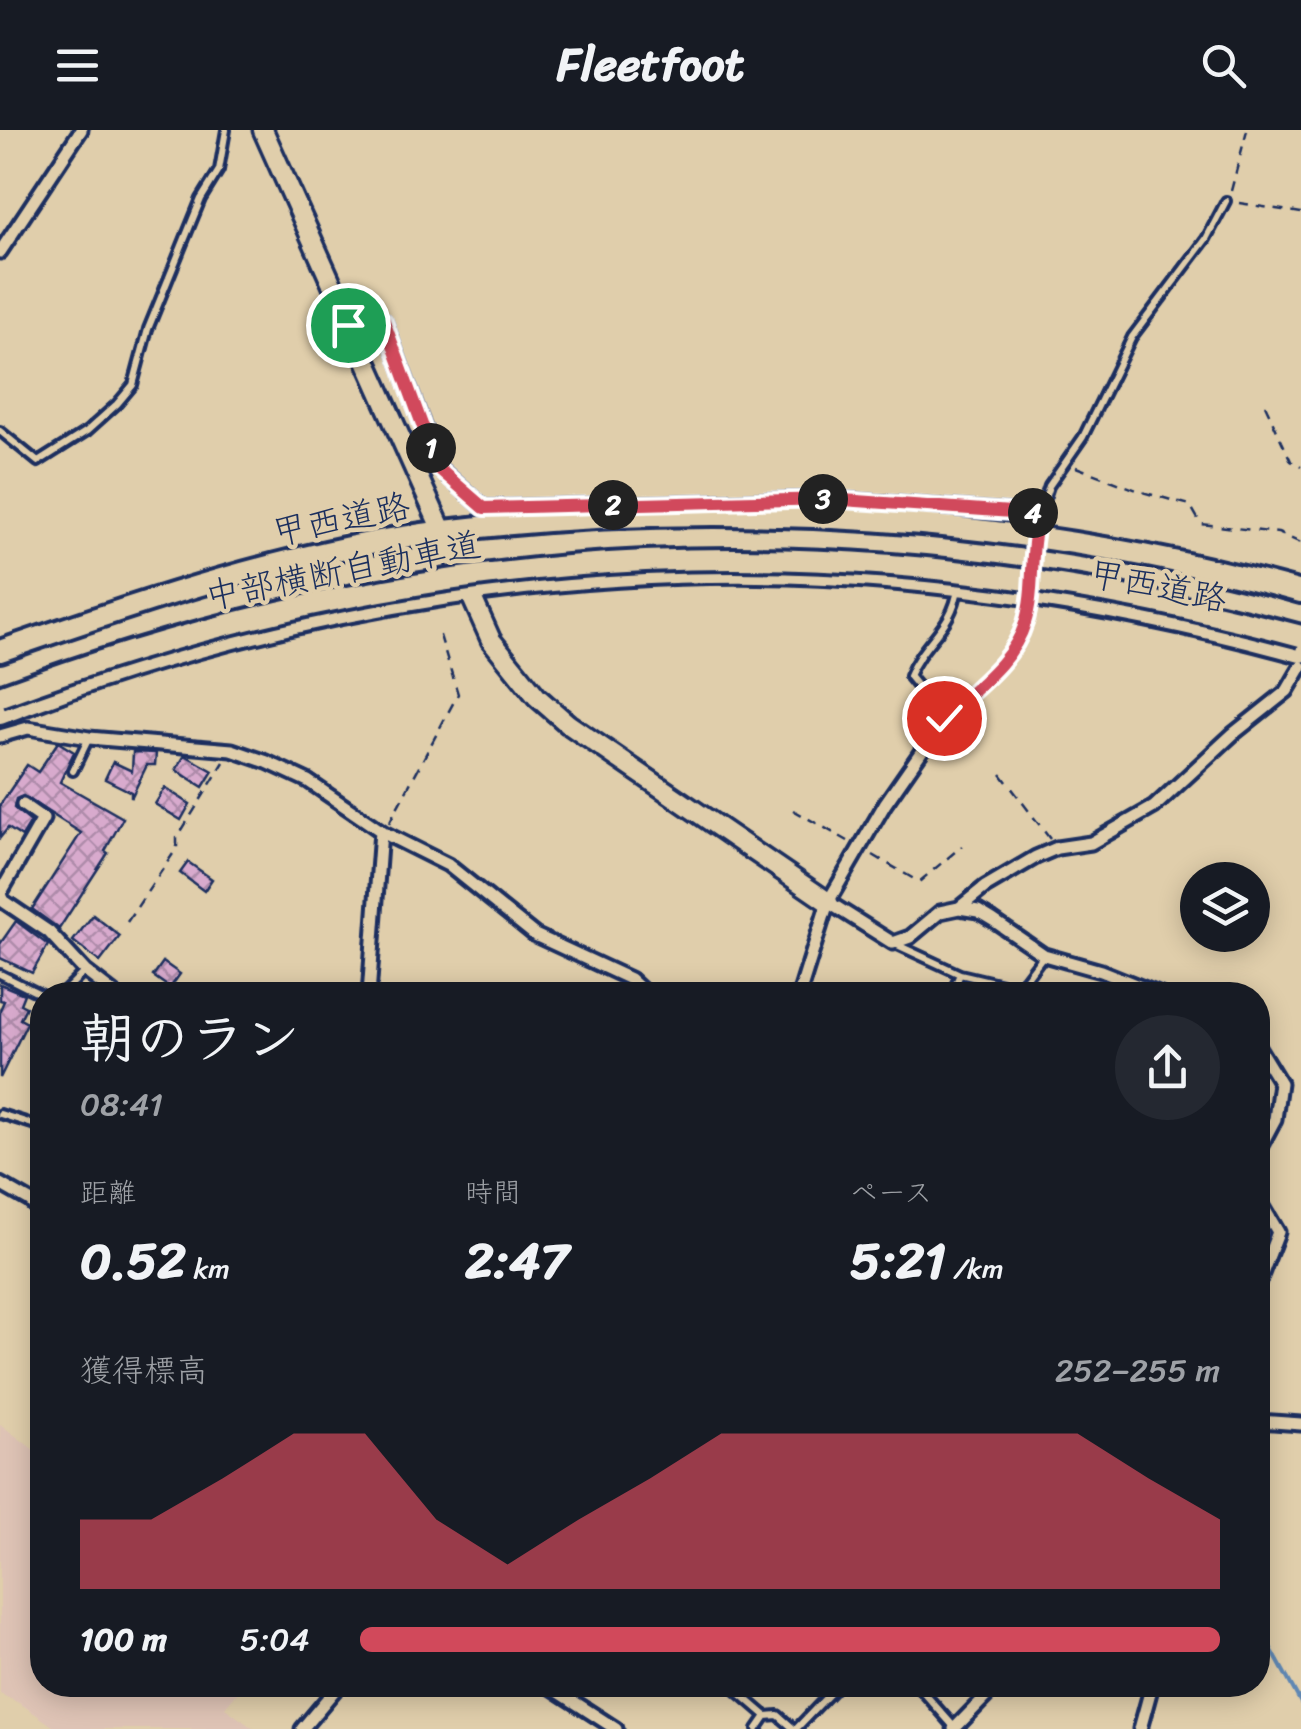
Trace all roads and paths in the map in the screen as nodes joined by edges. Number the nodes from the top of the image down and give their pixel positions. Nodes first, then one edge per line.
1 (81, 130) edge
2 (226, 130) edge
3 (263, 130) edge
4 (1248, 130) edge
5 (1226, 200) junction
6 (1301, 213) edge
7 (0, 252) edge
8 (338, 302) junction
9 (1266, 405) dead end
10 (0, 431) edge
11 (1065, 463) junction
12 (1301, 467) edge
13 (1040, 514) junction
14 (444, 531) junction
15 (1032, 538) junction
16 (1301, 543) edge
17 (958, 585) junction
18 (470, 592) junction
19 (1301, 592) edge
20 (1028, 594) junction
21 (438, 629) dead end
22 (1301, 636) edge
23 (0, 651) edge
24 (1301, 652) edge
25 (1301, 667) edge
26 (0, 696) edge
27 (0, 714) edge
28 (944, 718) junction
29 (0, 736) edge
30 (89, 738) junction
31 (232, 750) junction
32 (72, 771) dead end
33 (1001, 774) dead end
34 (23, 806) dead end
35 (794, 810) dead end
36 (382, 832) junction
37 (962, 846) dead end
38 (860, 848) junction
39 (1057, 848) junction
40 (1, 901) edge
41 (828, 902) junction
42 (960, 908) junction
43 (127, 922) dead end
44 (892, 943) junction
45 (1044, 955) junction
46 (85, 971) junction
47 (0, 974) edge
48 (960, 974) junction
49 (74, 982) edge
50 (99, 982) edge
51 (370, 982) edge
52 (633, 982) edge
53 (803, 982) edge
54 (956, 982) edge
55 (994, 982) edge
56 (1023, 982) edge
57 (1128, 982) edge
58 (30, 989) edge
59 (1270, 1063) edge
60 (0, 1114) edge
61 (30, 1123) edge
62 (1270, 1128) edge
63 (0, 1184) edge
64 (30, 1201) edge
65 (1270, 1218) edge
66 (1270, 1253) edge
67 (1270, 1422) edge
68 (1301, 1424) edge
69 (328, 1697) edge
70 (565, 1697) edge
71 (744, 1697) edge
72 (826, 1697) edge
73 (926, 1697) edge
74 (985, 1697) edge
75 (1149, 1697) edge
76 (766, 1716) junction
77 (609, 1727) edge
78 (302, 1729) edge
79 (758, 1729) edge
80 (794, 1729) edge
81 (954, 1729) edge
82 (1140, 1729) edge

1 - 7 street
2 - 10 lane
3 - 8 street
4 - 5 path
5 - 6 path
5 - 11 lane
8 - 13 street
8 - 14 street
9 - 12 path
11 - 13 lane
11 - 16 path
13 - 15 lane
14 - 15 highway, 甲西道路
14 - 18 street
14 - 23 highway, 甲西道路
15 - 19 highway, 甲西道路
17 - 18 highway, 甲西道路
17 - 20 highway, 甲西道路
17 - 28 lane
18 - 27 highway, 甲西道路
18 - 41 street
20 - 24 highway, 甲西道路
20 - 28 path
21 - 36 path
22 - 26 highway, 中部横断自動車道, bridge
25 - 39 street
28 - 38 street
29 - 30 street
30 - 31 street
30 - 32 lane
31 - 36 street
31 - 43 path
33 - 39 path
34 - 40 street
35 - 38 path
36 - 51 street
36 - 52 street
37 - 38 path
38 - 41 street
39 - 42 street
40 - 46 street
41 - 44 street
41 - 53 street
42 - 44 street
42 - 45 street
44 - 48 lane
45 - 56 lane
45 - 57 street
46 - 49 lane
46 - 50 street
47 - 58 lane
48 - 54 lane
48 - 55 lane
59 - 62 street
60 - 61 lane
63 - 64 street
65 - 66 street
67 - 68 street
69 - 78 street
70 - 77 street
71 - 76 lane
72 - 80 lane
73 - 81 lane
74 - 81 street
75 - 82 street
76 - 79 lane
76 - 80 lane

